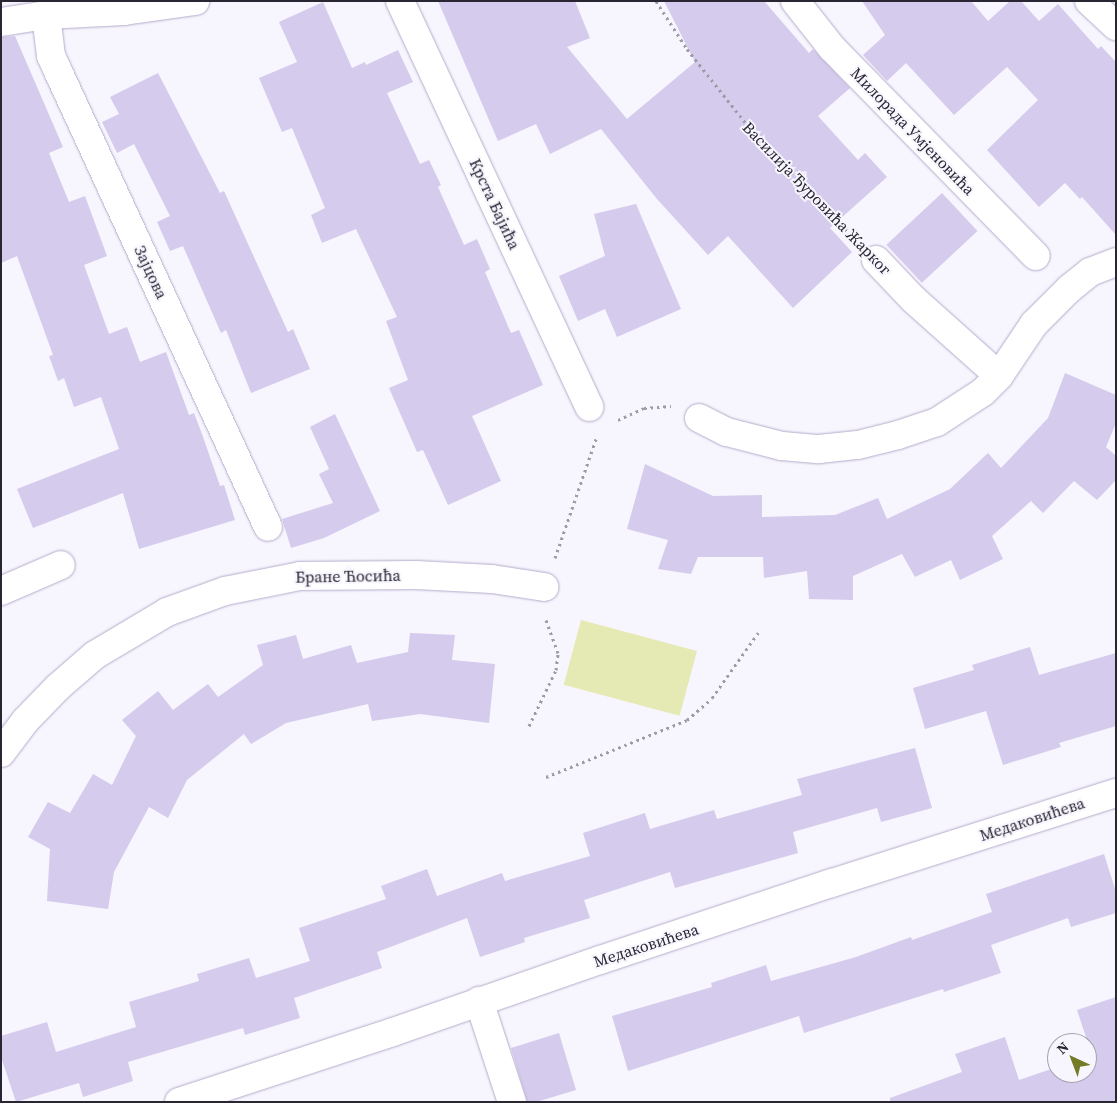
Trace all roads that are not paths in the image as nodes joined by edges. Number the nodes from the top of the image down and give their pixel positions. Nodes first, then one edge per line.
1 (195, 1) edge
2 (400, 1) edge
3 (795, 1) edge
4 (1090, 1) edge
5 (46, 14) junction
6 (1, 22) edge
7 (1116, 26) edge
8 (1036, 256) dead end
9 (876, 260) road end
10 (1116, 262) edge
11 (999, 376) junction
12 (594, 418) road end
13 (699, 418) road end
14 (268, 527) dead end
15 (61, 565) dead end
16 (544, 587) road end
17 (1, 591) edge
18 (1, 754) edge
19 (1116, 793) edge
20 (479, 1002) junction
21 (179, 1102) edge
22 (512, 1102) edge

1 - 5 street
2 - 12 street, Крста Бајића
3 - 8 street, Милорада Умјеновића
4 - 7 street
5 - 6 street
5 - 14 street, Зајцова
9 - 11 street, Василија Ђуровића Жарког
10 - 11 street
11 - 13 street
15 - 17 street
16 - 18 street, Бране Ћосића
19 - 20 street, Медаковићева
20 - 21 street, Медаковићева
20 - 22 street

